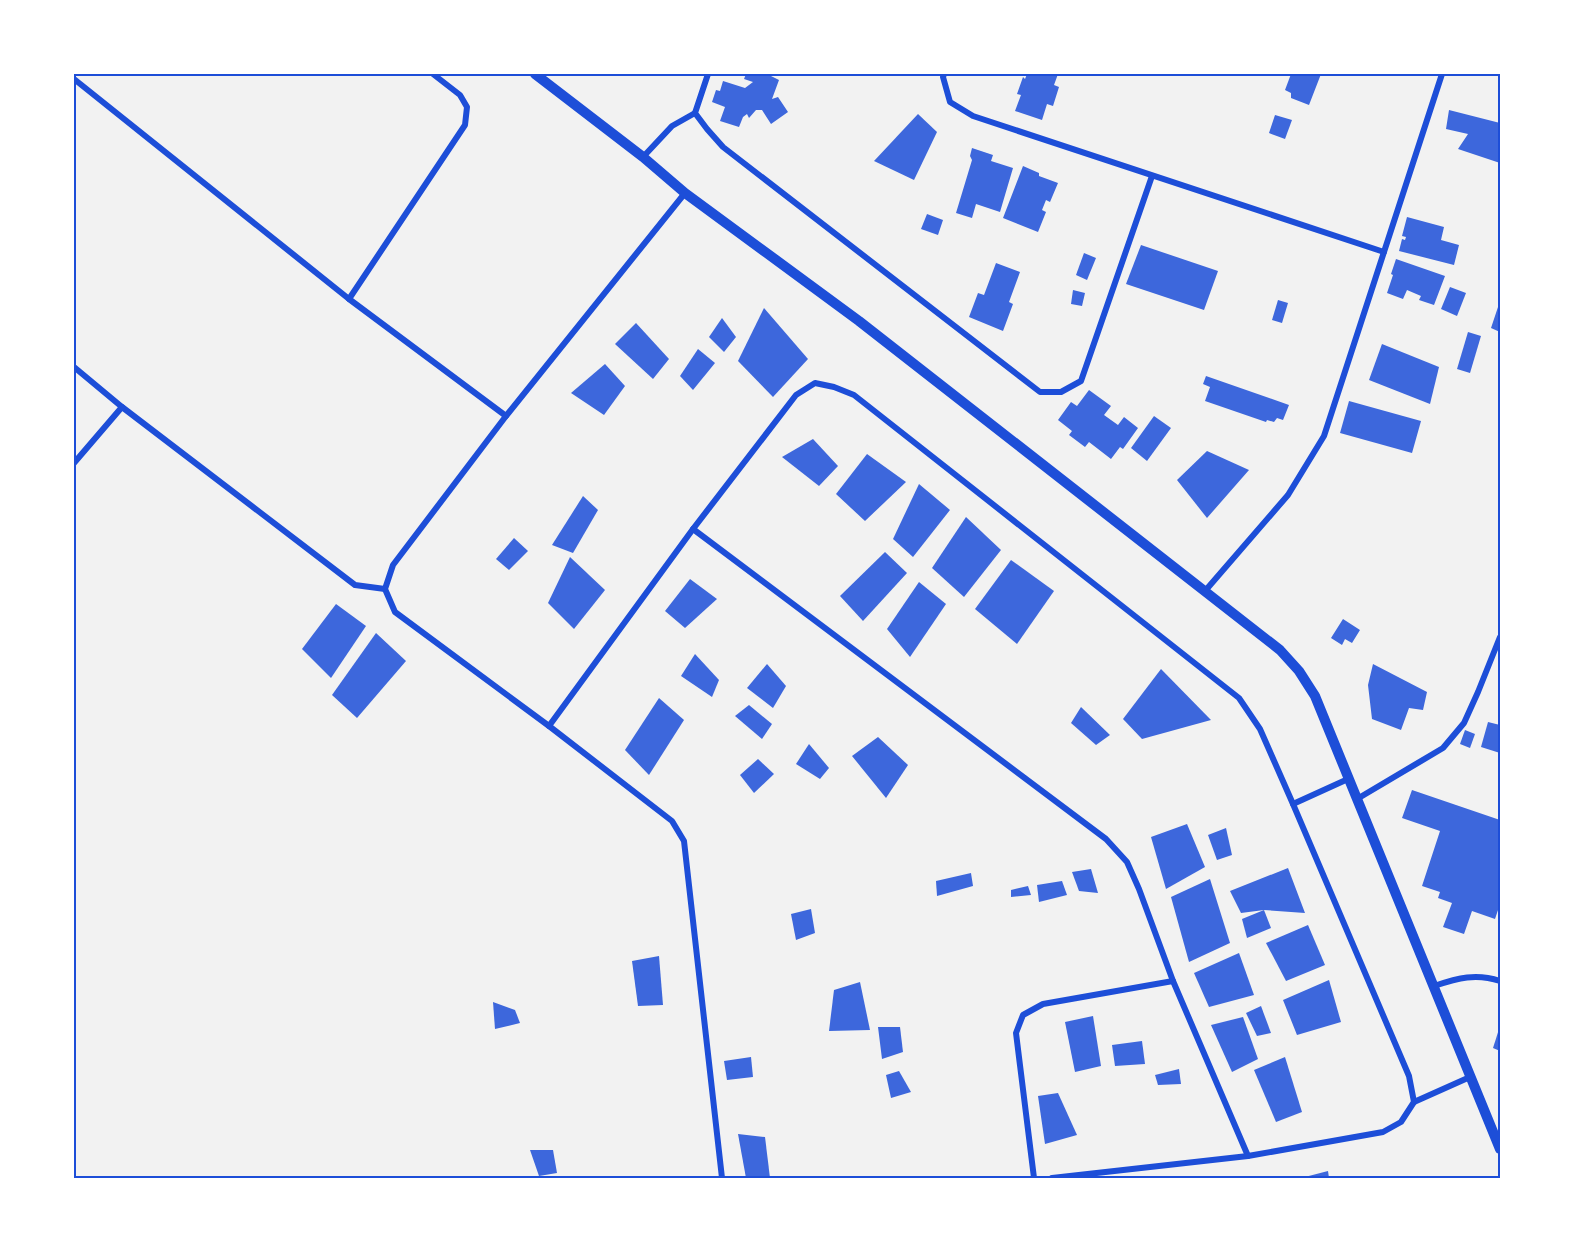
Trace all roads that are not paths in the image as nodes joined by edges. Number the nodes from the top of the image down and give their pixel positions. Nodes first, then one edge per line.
1 (433, 74) edge
2 (536, 74) edge
3 (708, 74) edge
4 (944, 74) edge
5 (1442, 74) edge
6 (74, 79) edge
7 (695, 113) junction
8 (643, 157) junction
9 (1152, 176) junction
10 (685, 193) junction
11 (1384, 252) junction
12 (349, 299) junction
13 (74, 367) edge
14 (122, 407) junction
15 (506, 416) junction
16 (74, 463) edge
17 (693, 528) junction
18 (385, 589) junction
19 (1205, 591) junction
20 (1500, 637) edge
21 (549, 726) junction
22 (1348, 779) junction
23 (1357, 799) junction
24 (1293, 804) junction
25 (1173, 981) junction
26 (1500, 981) edge
27 (1434, 986) junction
28 (1470, 1077) junction
29 (1414, 1102) junction
30 (1500, 1149) edge
31 (1248, 1156) junction
32 (722, 1179) edge
33 (1034, 1179) edge
34 (1052, 1179) edge

1 - 12 street
2 - 8 street
3 - 7 street
4 - 9 street
5 - 11 street
6 - 12 street
7 - 8 street
7 - 9 street
8 - 10 street
9 - 11 street
10 - 15 street
10 - 19 street
11 - 19 street
12 - 15 street
13 - 14 street
14 - 16 street
14 - 18 street
15 - 18 street
17 - 21 street
17 - 24 street
17 - 25 street
18 - 21 street
19 - 22 street
20 - 23 street
21 - 32 street
22 - 23 street
22 - 24 street
23 - 27 street
24 - 29 street
25 - 31 street
25 - 33 street
26 - 27 street
27 - 28 street
28 - 29 street
28 - 30 street
29 - 31 street
31 - 34 street

